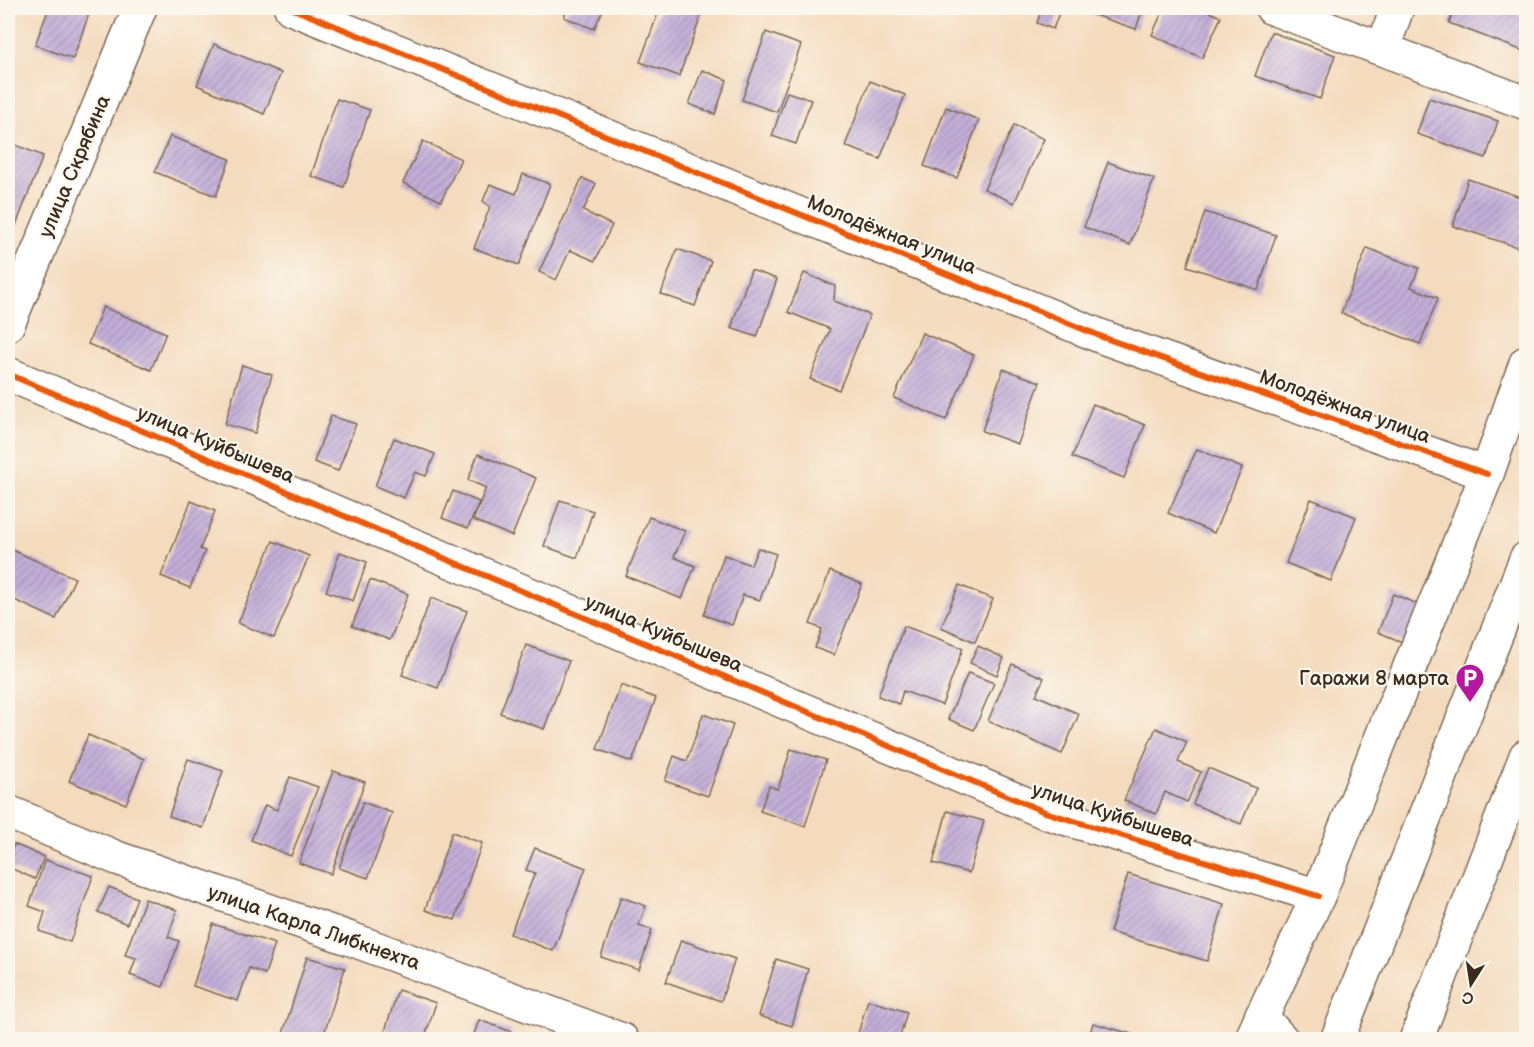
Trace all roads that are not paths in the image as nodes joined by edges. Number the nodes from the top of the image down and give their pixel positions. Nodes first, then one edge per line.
1 (140, 8) edge
2 (291, 8) edge
3 (1272, 8) edge
4 (1397, 8) edge
5 (1383, 49) junction
6 (1527, 103) edge
7 (8, 324) edge
8 (1527, 363) edge
9 (8, 374) edge
10 (1487, 474) junction
11 (1527, 559) edge
12 (1527, 756) edge
13 (8, 812) edge
14 (1318, 896) junction
15 (1265, 1032) edge
16 (622, 1040) edge
17 (1337, 1040) edge
18 (1416, 1040) edge

1 - 7 street, улица Скрябина
2 - 10 street, Молодёжная улица
3 - 5 street
4 - 5 street
5 - 6 street
8 - 10 street
9 - 14 street, улица Куйбышева
10 - 14 street
11 - 17 street
12 - 18 street
13 - 16 street, улица Карла Либкнехта
14 - 15 street

